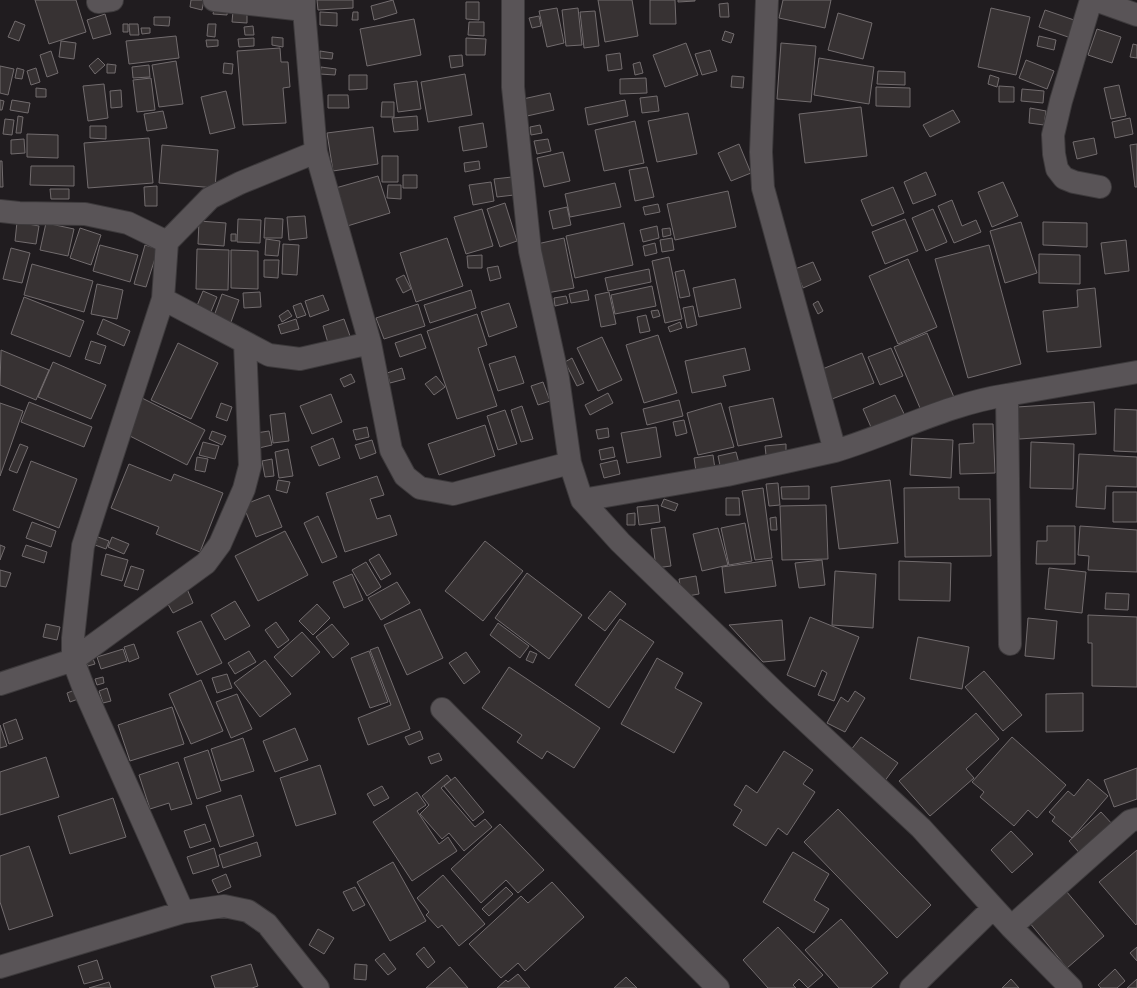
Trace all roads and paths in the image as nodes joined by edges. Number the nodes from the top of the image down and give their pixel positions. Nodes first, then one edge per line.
1 (214, 0) edge
2 (513, 0) edge
3 (767, 0) edge
4 (1091, 0) edge
5 (1095, 0) edge
6 (304, 5) edge
7 (1137, 15) edge
8 (316, 152) junction
9 (1100, 187) dead end
10 (0, 211) edge
11 (167, 242) junction
12 (162, 299) junction
13 (370, 342) junction
14 (245, 343) junction
15 (1137, 372) edge
16 (1007, 395) junction
17 (835, 451) junction
18 (570, 463) junction
19 (582, 500) junction
20 (1010, 644) dead end
21 (74, 660) junction
22 (0, 684) edge
23 (442, 709) dead end
24 (1137, 819) edge
25 (993, 908) junction
26 (182, 912) junction
27 (1011, 927) junction
28 (0, 967) edge
29 (318, 988) edge
30 (718, 988) edge
31 (911, 988) edge
32 (1072, 988) edge

1 - 6 street
2 - 18 street
3 - 17 street
4 - 9 street
5 - 7 street
6 - 8 street
8 - 11 street
8 - 13 street
10 - 11 street
11 - 12 street
12 - 14 street
12 - 21 street
13 - 14 street
13 - 18 street
14 - 21 street
15 - 16 street
16 - 17 street
16 - 20 street
17 - 19 street
18 - 19 street
19 - 25 street
21 - 22 street
21 - 26 street
23 - 30 street
24 - 27 street
25 - 27 street
25 - 31 street
26 - 28 street
26 - 29 street
27 - 32 street

